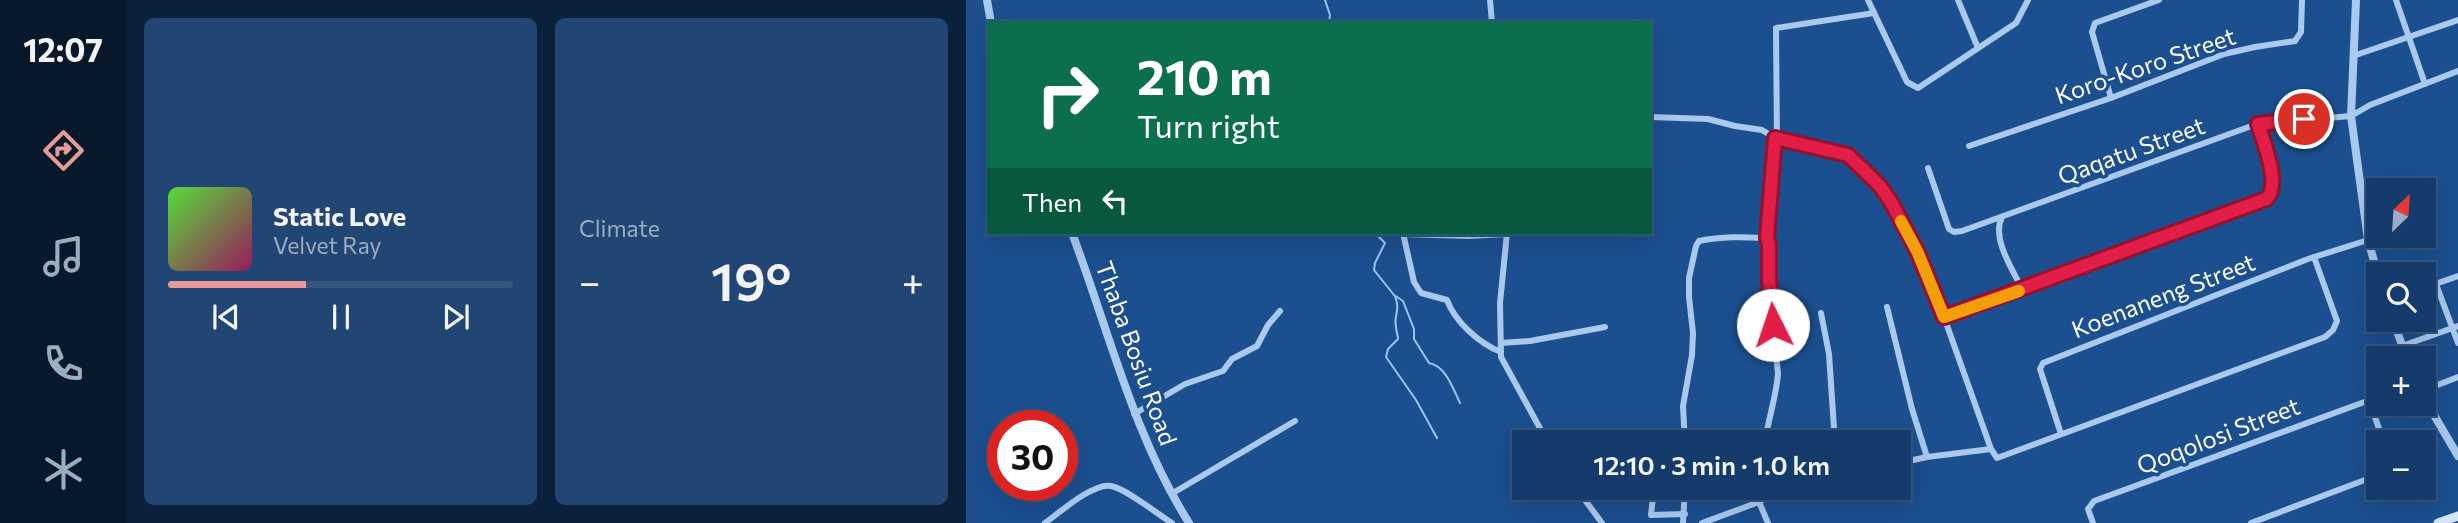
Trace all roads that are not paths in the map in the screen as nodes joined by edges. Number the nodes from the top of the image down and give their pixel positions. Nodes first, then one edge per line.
1 (987, 0) edge
2 (1490, 0) edge
3 (1868, 0) edge
4 (1958, 0) edge
5 (2028, 0) edge
6 (2159, 0) edge
7 (2302, 0) edge
8 (2356, 0) edge
9 (2396, 0) edge
10 (1874, 13) junction
11 (2458, 20) edge
12 (991, 21) edge
13 (1492, 21) edge
14 (2408, 38) junction
15 (1978, 48) junction
16 (2353, 56) junction
17 (2458, 71) edge
18 (2425, 84) junction
19 (2111, 98) junction
20 (2351, 116) junction
21 (1652, 117) edge
22 (2258, 124) junction
23 (1775, 138) junction
24 (1969, 146) dead end
25 (1928, 168) dead end
26 (2002, 217) junction
27 (2366, 225) edge
28 (1073, 235) edge
29 (1403, 235) edge
30 (1507, 235) edge
31 (1767, 238) junction
32 (2366, 241) edge
33 (2314, 257) junction
34 (2458, 276) edge
35 (2436, 284) joint
36 (2022, 289) junction
37 (1887, 307) dead end
38 (1280, 311) dead end
39 (1821, 313) dead end
40 (1944, 317) junction
41 (1605, 327) dead end
42 (2455, 327) edge
43 (2397, 332) edge
44 (1501, 343) junction
45 (2458, 343) edge
46 (2402, 346) joint
47 (1501, 352) junction
48 (2458, 377) edge
49 (2436, 386) edge
50 (2366, 401) edge
51 (1134, 414) junction
52 (2435, 416) edge
53 (1295, 421) dead end
54 (1541, 430) edge
55 (1684, 430) edge
56 (1766, 430) edge
57 (1834, 430) edge
58 (2061, 434) junction
59 (1990, 449) junction
60 (2458, 456) edge
61 (1927, 457) junction
62 (1911, 460) edge
63 (2366, 480) edge
64 (1172, 493) junction
65 (1585, 500) edge
66 (1653, 500) edge
67 (1685, 500) edge
68 (1759, 502) joint
69 (1685, 514) junction
70 (2458, 516) edge
71 (1045, 523) edge
72 (1172, 523) edge
73 (1189, 523) edge
74 (1602, 523) edge
75 (1684, 523) edge
76 (1702, 523) edge
77 (1768, 523) edge
78 (2093, 523) edge
79 (2251, 523) edge
80 (2438, 523) edge

1 - 12 street
2 - 13 street
3 - 10 street
4 - 15 street
5 - 15 street
6 - 19 street
7 - 19 street, Koro-Koro Street
8 - 16 street
9 - 14 street
10 - 15 street
10 - 23 street
11 - 14 street
14 - 16 street
14 - 18 street
16 - 20 street
17 - 18 street
18 - 20 street
19 - 24 street, Koro-Koro Street
20 - 22 street, Qaqatu Street
20 - 27 street
21 - 23 street
22 - 26 street, Qaqatu Street
22 - 36 street
23 - 31 street
23 - 40 street
25 - 26 street, Qaqatu Street
26 - 36 street
28 - 51 street, Thaba Bosiu Road
29 - 47 street
30 - 44 street
31 - 55 street
31 - 56 street
32 - 33 street, Koenaneng Street
33 - 58 street, Koenaneng Street
33 - 58 street
34 - 35 street
35 - 42 street
36 - 40 street
37 - 61 street
38 - 51 street
39 - 57 street
40 - 59 street
41 - 44 street
42 - 45 street
42 - 46 street
43 - 46 street
44 - 47 street
47 - 54 street
48 - 49 street
50 - 78 street, Qoqolosi Street
51 - 64 street, Thaba Bosiu Road
52 - 60 street
53 - 64 street
58 - 59 street
59 - 61 street
61 - 62 street
63 - 79 street
64 - 73 street, Thaba Bosiu Road
65 - 74 street
66 - 69 street
67 - 69 street
68 - 76 street
68 - 77 street
69 - 75 street
70 - 80 main road
71 - 72 street

